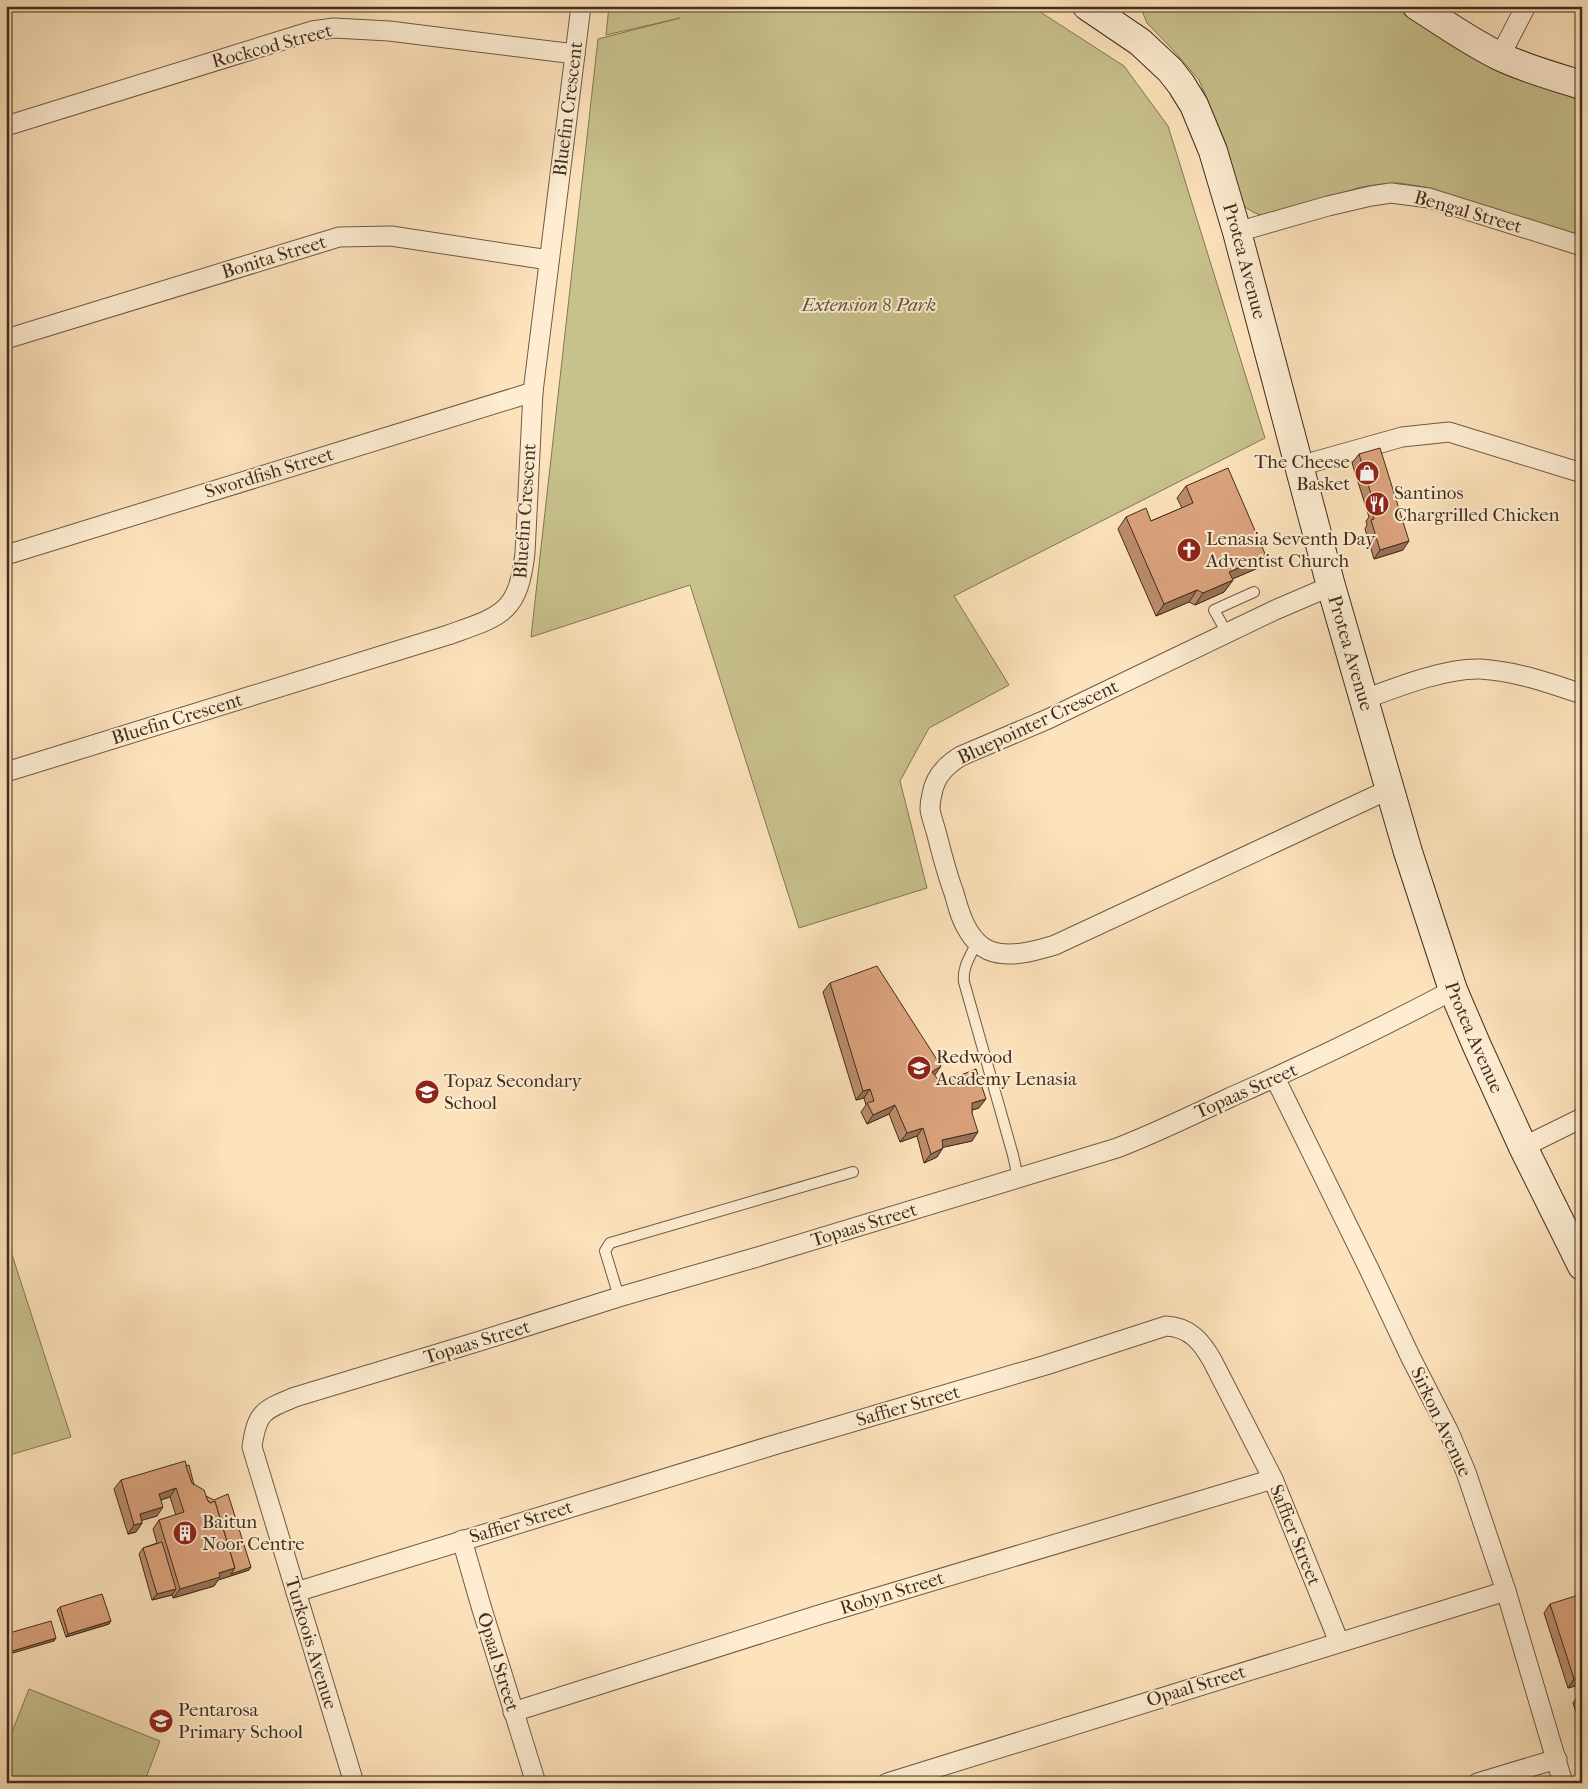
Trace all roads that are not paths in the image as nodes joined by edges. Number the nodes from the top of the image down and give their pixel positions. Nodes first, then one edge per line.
1 (581, 6) edge
2 (1418, 6) edge
3 (1526, 6) edge
4 (1092, 8) edge
5 (575, 54) junction
6 (1500, 56) junction
7 (1582, 85) edge
8 (6, 126) edge
9 (1237, 232) junction
10 (1582, 246) edge
11 (549, 260) junction
12 (6, 339) edge
13 (533, 392) junction
14 (1299, 466) junction
15 (1582, 473) edge
16 (6, 555) edge
17 (1331, 586) junction
18 (1254, 592) dead end
19 (1227, 633) junction
20 (1582, 694) edge
21 (1364, 699) junction
22 (6, 772) edge
23 (1390, 788) junction
24 (978, 942) junction
25 (1453, 990) junction
26 (1275, 1078) junction
27 (1582, 1118) edge
28 (1524, 1146) junction
29 (853, 1172) dead end
30 (1018, 1178) junction
31 (1582, 1266) edge
32 (618, 1297) junction
33 (260, 1416) joint
34 (1273, 1479) junction
35 (462, 1540) junction
36 (1506, 1591) junction
37 (296, 1592) junction
38 (1339, 1642) junction
39 (513, 1712) junction
40 (1556, 1759) junction
41 (354, 1783) edge
42 (536, 1783) edge
43 (887, 1783) edge
44 (1477, 1783) edge
45 (1563, 1783) edge

1 - 5 street, Bluefin Crescent
2 - 6 street
3 - 6 street
4 - 9 street, Protea Avenue
5 - 8 street, Rockcod Street
5 - 11 street, Bluefin Crescent
6 - 7 street
9 - 10 street, Bengal Street
9 - 14 street, Protea Avenue
11 - 12 street, Bonita Street
11 - 13 street, Bluefin Crescent
13 - 16 street, Swordfish Street
13 - 22 street, Bluefin Crescent
14 - 15 street
14 - 17 street, Protea Avenue
17 - 19 street, Bluepointer Crescent
17 - 21 street, Protea Avenue
18 - 19 lane
19 - 24 street, Bluepointer Crescent
20 - 21 street
21 - 23 street, Protea Avenue
23 - 24 street
23 - 25 street, Protea Avenue
24 - 30 lane
25 - 26 street, Topaas Street
25 - 28 street, Protea Avenue
26 - 30 street, Topaas Street
26 - 36 street, Sirkon Avenue
27 - 28 street
28 - 31 street, Protea Avenue
29 - 32 lane
30 - 32 street, Topaas Street
32 - 33 street, Topaas Street
33 - 37 street, Turkoois Avenue
34 - 35 street, Saffier Street
34 - 38 street, Saffier Street
34 - 39 street, Robyn Street
35 - 37 street, Saffier Street
35 - 39 street, Opaal Street
36 - 38 street, Opaal Street
36 - 40 street, Sirkon Avenue
37 - 41 street, Turkoois Avenue
38 - 43 street, Opaal Street
39 - 42 street, Opaal Street
40 - 44 street
40 - 45 street, Sirkon Avenue

